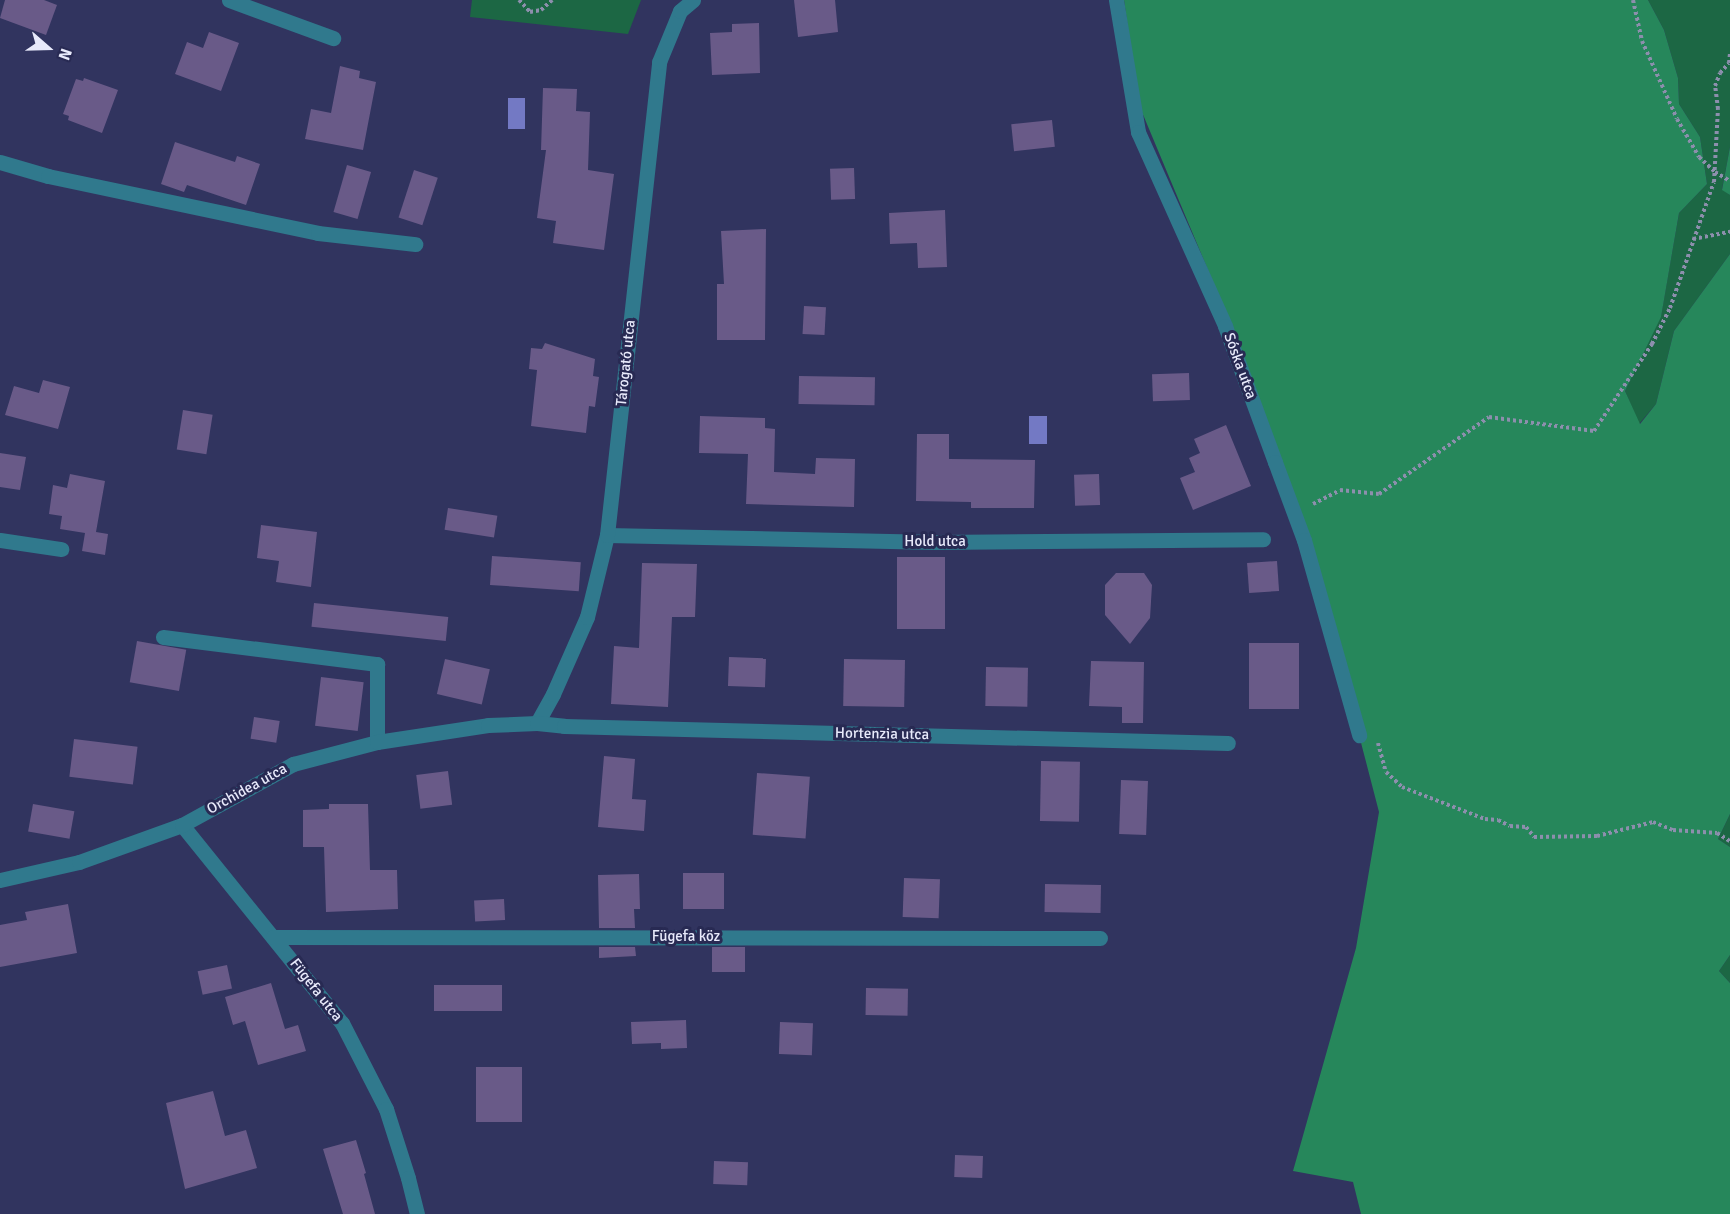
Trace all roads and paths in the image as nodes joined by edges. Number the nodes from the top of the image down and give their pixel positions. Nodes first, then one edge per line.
1 (229, 0) edge
2 (519, 0) edge
3 (552, 0) edge
4 (693, 0) edge
5 (1116, 0) edge
6 (1633, 0) edge
7 (333, 38) dead end
8 (1730, 54) edge
9 (0, 162) edge
10 (1715, 172) junction
11 (1730, 181) edge
12 (1730, 232) edge
13 (1693, 239) junction
14 (415, 244) dead end
15 (1294, 513) junction
16 (607, 534) junction
17 (1263, 539) dead end
18 (0, 540) edge
19 (61, 549) dead end
20 (163, 637) dead end
21 (537, 723) junction
22 (1359, 735) joint
23 (377, 742) junction
24 (1227, 743) dead end
25 (182, 825) junction
26 (1730, 841) edge
27 (0, 880) edge
28 (273, 937) junction
29 (1100, 938) dead end
30 (417, 1214) edge

1 - 7 street
2 - 3 path
4 - 16 street, Tárogató utca
5 - 15 street, Sóska utca
6 - 10 path
8 - 10 path
9 - 14 street
10 - 11 path
10 - 13 path
12 - 13 path
13 - 15 path
15 - 22 street, Sóska utca
16 - 17 street, Hold utca
16 - 21 street, Tárogató utca
18 - 19 street
20 - 23 street
21 - 23 street, Orchidea utca
21 - 24 street, Hortenzia utca
22 - 26 path
23 - 25 street, Orchidea utca
25 - 27 street, Orchidea utca
25 - 28 street, Fügefa utca
28 - 29 street, Fügefa köz
28 - 30 street, Fügefa utca

